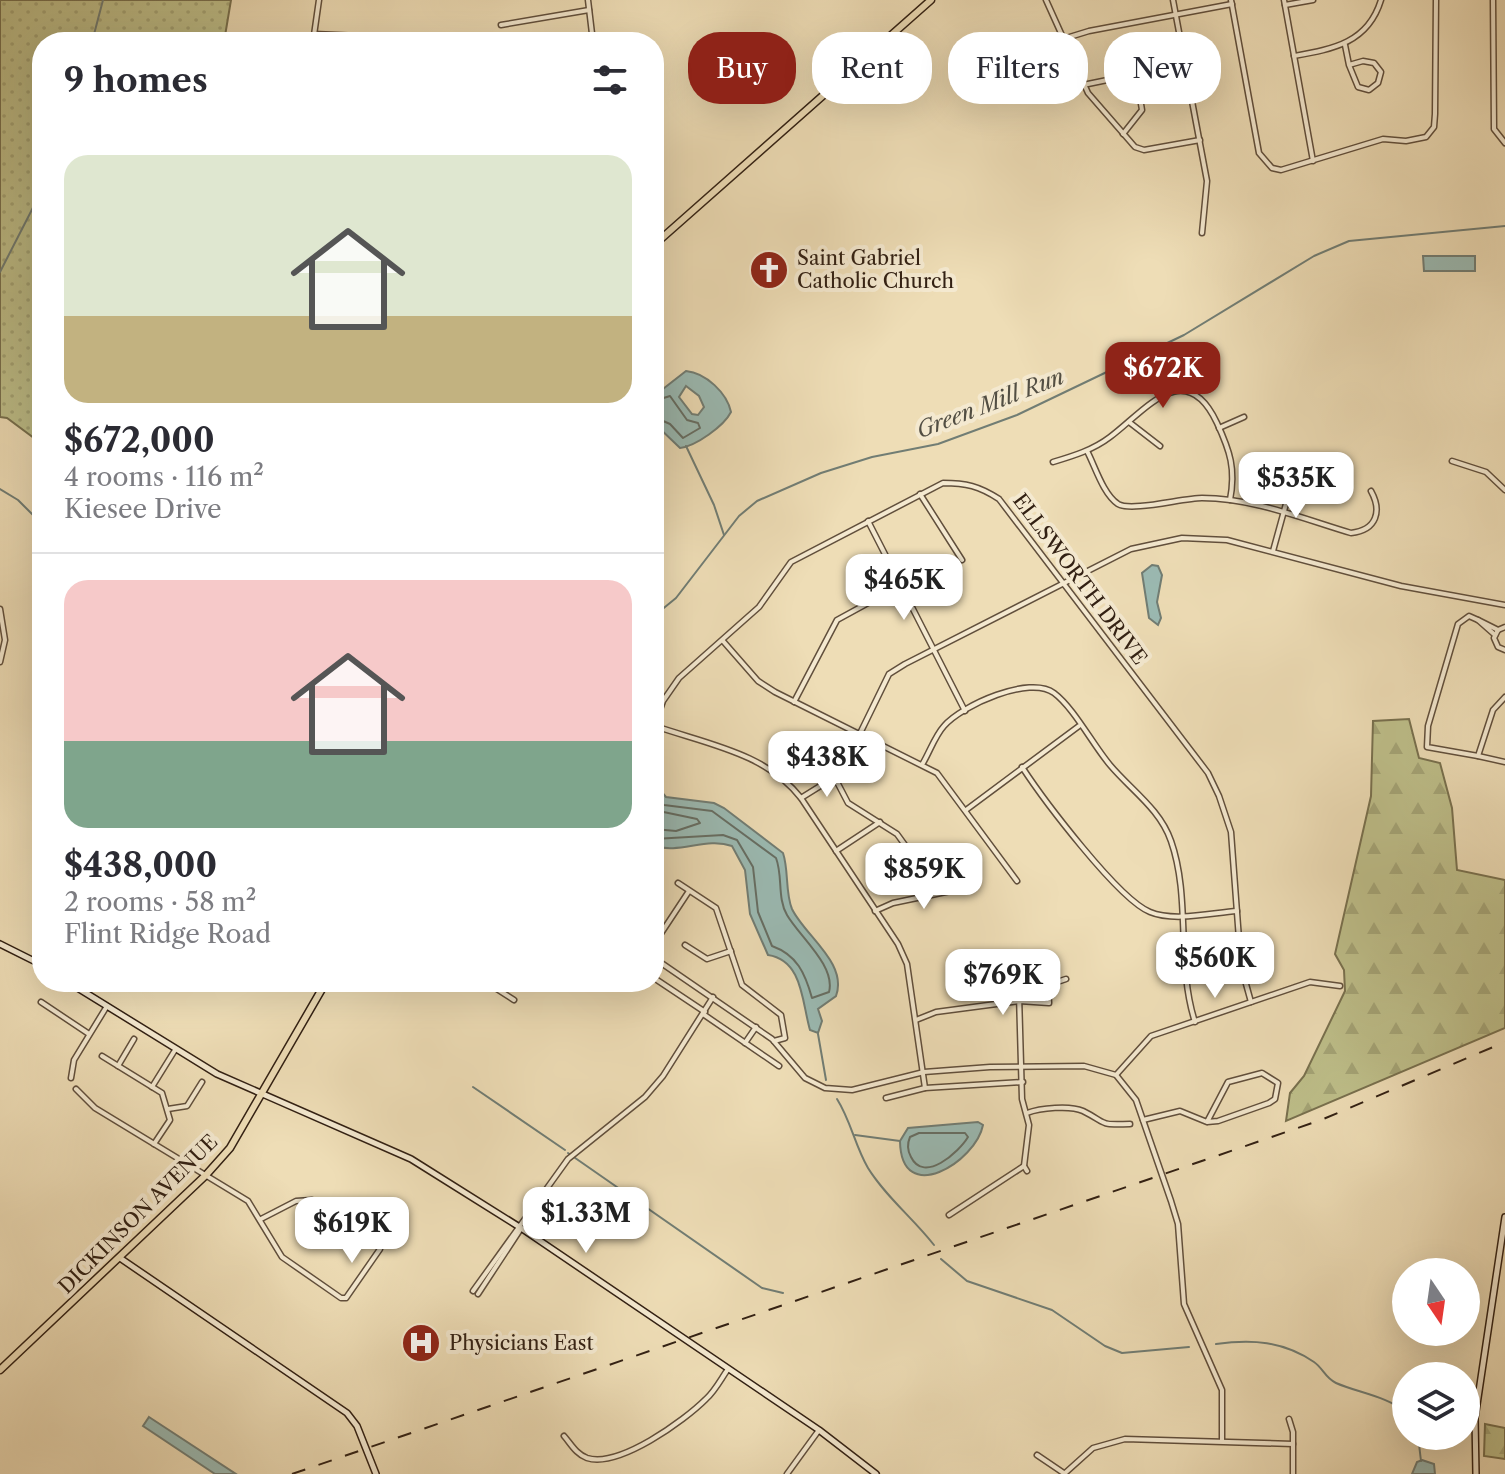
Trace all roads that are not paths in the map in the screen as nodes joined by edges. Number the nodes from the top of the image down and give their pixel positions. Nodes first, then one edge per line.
1 (319, 0) edge
2 (588, 0) edge
3 (931, 0) edge
4 (1046, 0) edge
5 (1173, 0) edge
6 (1313, 0) edge
7 (1381, 0) edge
8 (1436, 0) edge
9 (1493, 0) edge
10 (1232, 2) edge
11 (1285, 2) edge
12 (589, 10) junction
13 (1177, 15) junction
14 (501, 25) dead end
15 (314, 32) edge
16 (592, 32) edge
17 (1060, 32) edge
18 (1088, 34) edge
19 (1345, 45) junction
20 (1294, 56) junction
21 (1349, 65) junction
22 (1088, 91) edge
23 (1141, 104) edge
24 (1123, 134) junction
25 (1200, 140) junction
26 (1505, 143) edge
27 (1313, 161) junction
28 (1202, 233) dead end
29 (664, 236) edge
30 (1244, 417) dead end
31 (1129, 422) junction
32 (1219, 428) junction
33 (1160, 446) dead end
34 (1087, 451) junction
35 (1452, 461) dead end
36 (1053, 462) dead end
37 (1292, 482) dead end
38 (1505, 490) edge
39 (1371, 491) dead end
40 (920, 494) junction
41 (1230, 500) junction
42 (1284, 513) junction
43 (868, 521) junction
44 (1273, 551) junction
45 (962, 560) dead end
46 (1062, 583) junction
47 (901, 585) junction
48 (1505, 605) edge
49 (0, 610) edge
50 (1505, 617) edge
51 (1500, 630) edge
52 (723, 641) junction
53 (933, 648) junction
54 (1505, 650) edge
55 (0, 662) edge
56 (1505, 697) edge
57 (664, 700) edge
58 (793, 702) junction
59 (965, 711) junction
60 (1079, 726) junction
61 (664, 730) edge
62 (860, 734) junction
63 (849, 756) dead end
64 (1478, 756) junction
65 (1505, 762) edge
66 (923, 763) junction
67 (1022, 767) junction
68 (801, 798) junction
69 (966, 810) junction
70 (880, 822) junction
71 (836, 851) junction
72 (910, 852) dead end
73 (1017, 881) dead end
74 (678, 883) dead end
75 (965, 888) dead end
76 (689, 891) junction
77 (875, 911) junction
78 (1237, 911) junction
79 (1180, 915) junction
80 (664, 929) edge
81 (0, 944) edge
82 (685, 945) dead end
83 (731, 951) junction
84 (32, 960) edge
85 (664, 965) edge
86 (1066, 979) dead end
87 (664, 985) edge
88 (1048, 985) junction
89 (1340, 986) dead end
90 (84, 992) edge
91 (320, 992) edge
92 (502, 992) edge
93 (713, 997) junction
94 (514, 1000) dead end
95 (1019, 1001) junction
96 (41, 1002) dead end
97 (1251, 1002) junction
98 (107, 1006) junction
99 (704, 1013) junction
100 (916, 1020) junction
101 (1195, 1022) junction
102 (756, 1027) junction
103 (90, 1034) junction
104 (134, 1039) dead end
105 (774, 1041) junction
106 (745, 1043) junction
107 (175, 1050) junction
108 (102, 1056) dead end
109 (118, 1066) junction
110 (779, 1066) dead end
111 (1023, 1067) junction
112 (924, 1072) junction
113 (1116, 1075) junction
114 (71, 1078) dead end
115 (202, 1082) dead end
116 (1023, 1082) junction
117 (152, 1087) junction
118 (925, 1088) junction
119 (76, 1089) dead end
120 (261, 1096) junction
121 (886, 1098) dead end
122 (168, 1109) junction
123 (1027, 1113) junction
124 (1143, 1120) junction
125 (1207, 1122) junction
126 (1130, 1124) dead end
127 (154, 1144) junction
128 (206, 1175) junction
129 (949, 1215) dead end
130 (1505, 1217) edge
131 (261, 1219) junction
132 (521, 1228) junction
133 (120, 1258) junction
134 (476, 1292) dead end
135 (0, 1369) edge
136 (728, 1369) junction
137 (1289, 1419) dead end
138 (819, 1430) junction
139 (564, 1436) dead end
140 (1222, 1441) junction
141 (1293, 1444) junction
142 (1037, 1455) dead end
143 (376, 1474) edge
144 (787, 1474) edge
145 (876, 1474) edge
146 (1064, 1474) edge
147 (1293, 1474) edge
148 (1476, 1474) edge

1 - 15 street
2 - 12 street
3 - 29 main road
4 - 17 street
5 - 13 street
6 - 11 street
7 - 19 street
8 - 27 street
9 - 26 street
10 - 13 street
10 - 27 street
11 - 20 street
12 - 14 street
12 - 16 street
13 - 18 street
13 - 25 street
19 - 20 street
19 - 21 street
20 - 27 street
21 - 21 street
22 - 24 street
23 - 24 street
24 - 25 street
25 - 28 street
30 - 32 street
31 - 32 street
31 - 33 street
31 - 34 street
32 - 41 street
34 - 36 street
34 - 41 street
35 - 38 street
37 - 42 street
39 - 42 street
40 - 43 street, ELLSWORTH DRIVE
40 - 45 street
40 - 46 street, ELLSWORTH DRIVE
41 - 42 street
42 - 44 street
43 - 47 street
43 - 52 street, ELLSWORTH DRIVE
44 - 46 street
44 - 48 street
46 - 53 street
46 - 78 street, ELLSWORTH DRIVE
47 - 53 street
47 - 58 street
49 - 55 street
50 - 51 street
51 - 54 street
51 - 64 street
52 - 57 street, ELLSWORTH DRIVE
52 - 58 street
53 - 59 street
53 - 62 street
56 - 64 street
58 - 62 street
59 - 60 street
59 - 66 street
60 - 67 street
60 - 79 street
61 - 68 street
62 - 63 street
62 - 66 street
64 - 65 street
66 - 69 street
67 - 69 street
67 - 79 street
68 - 70 street
68 - 71 street
69 - 73 street
70 - 71 street
70 - 72 street
71 - 77 street
74 - 76 street
75 - 77 street
76 - 80 street
76 - 83 street
77 - 100 street
78 - 79 street
78 - 97 street, ELLSWORTH DRIVE
79 - 101 street
81 - 84 main road
82 - 83 street
83 - 105 street
85 - 93 street
86 - 88 street
87 - 99 street
88 - 95 street
88 - 95 street
89 - 97 street
90 - 98 main road
91 - 120 main road, DICKINSON AVENUE
92 - 94 street
93 - 99 street
93 - 102 street
95 - 100 street
95 - 111 street
96 - 103 street
97 - 101 street
98 - 103 street
98 - 107 main road
99 - 106 street
99 - 132 street
100 - 112 street
101 - 113 street
102 - 105 street
102 - 106 street
103 - 114 street
104 - 109 street
105 - 112 street
106 - 110 street
107 - 117 street
107 - 120 main road
108 - 109 street
109 - 117 street
111 - 112 street
111 - 113 street
111 - 116 street
112 - 118 street
113 - 124 street
115 - 122 street
116 - 118 street
116 - 123 street
117 - 122 street
118 - 121 street
119 - 127 street
120 - 128 main road, DICKINSON AVENUE
120 - 132 main road
122 - 127 street
123 - 126 street
123 - 129 street
124 - 125 street
124 - 140 street
125 - 125 street
127 - 128 street
128 - 131 street
128 - 133 main road, DICKINSON AVENUE
130 - 148 main road
131 - 131 street
132 - 134 street
132 - 136 main road
133 - 135 main road, DICKINSON AVENUE
133 - 143 main road
136 - 138 main road
136 - 139 street
137 - 141 street
138 - 144 street
138 - 145 main road
140 - 141 street
140 - 146 street
141 - 147 street
142 - 146 street

